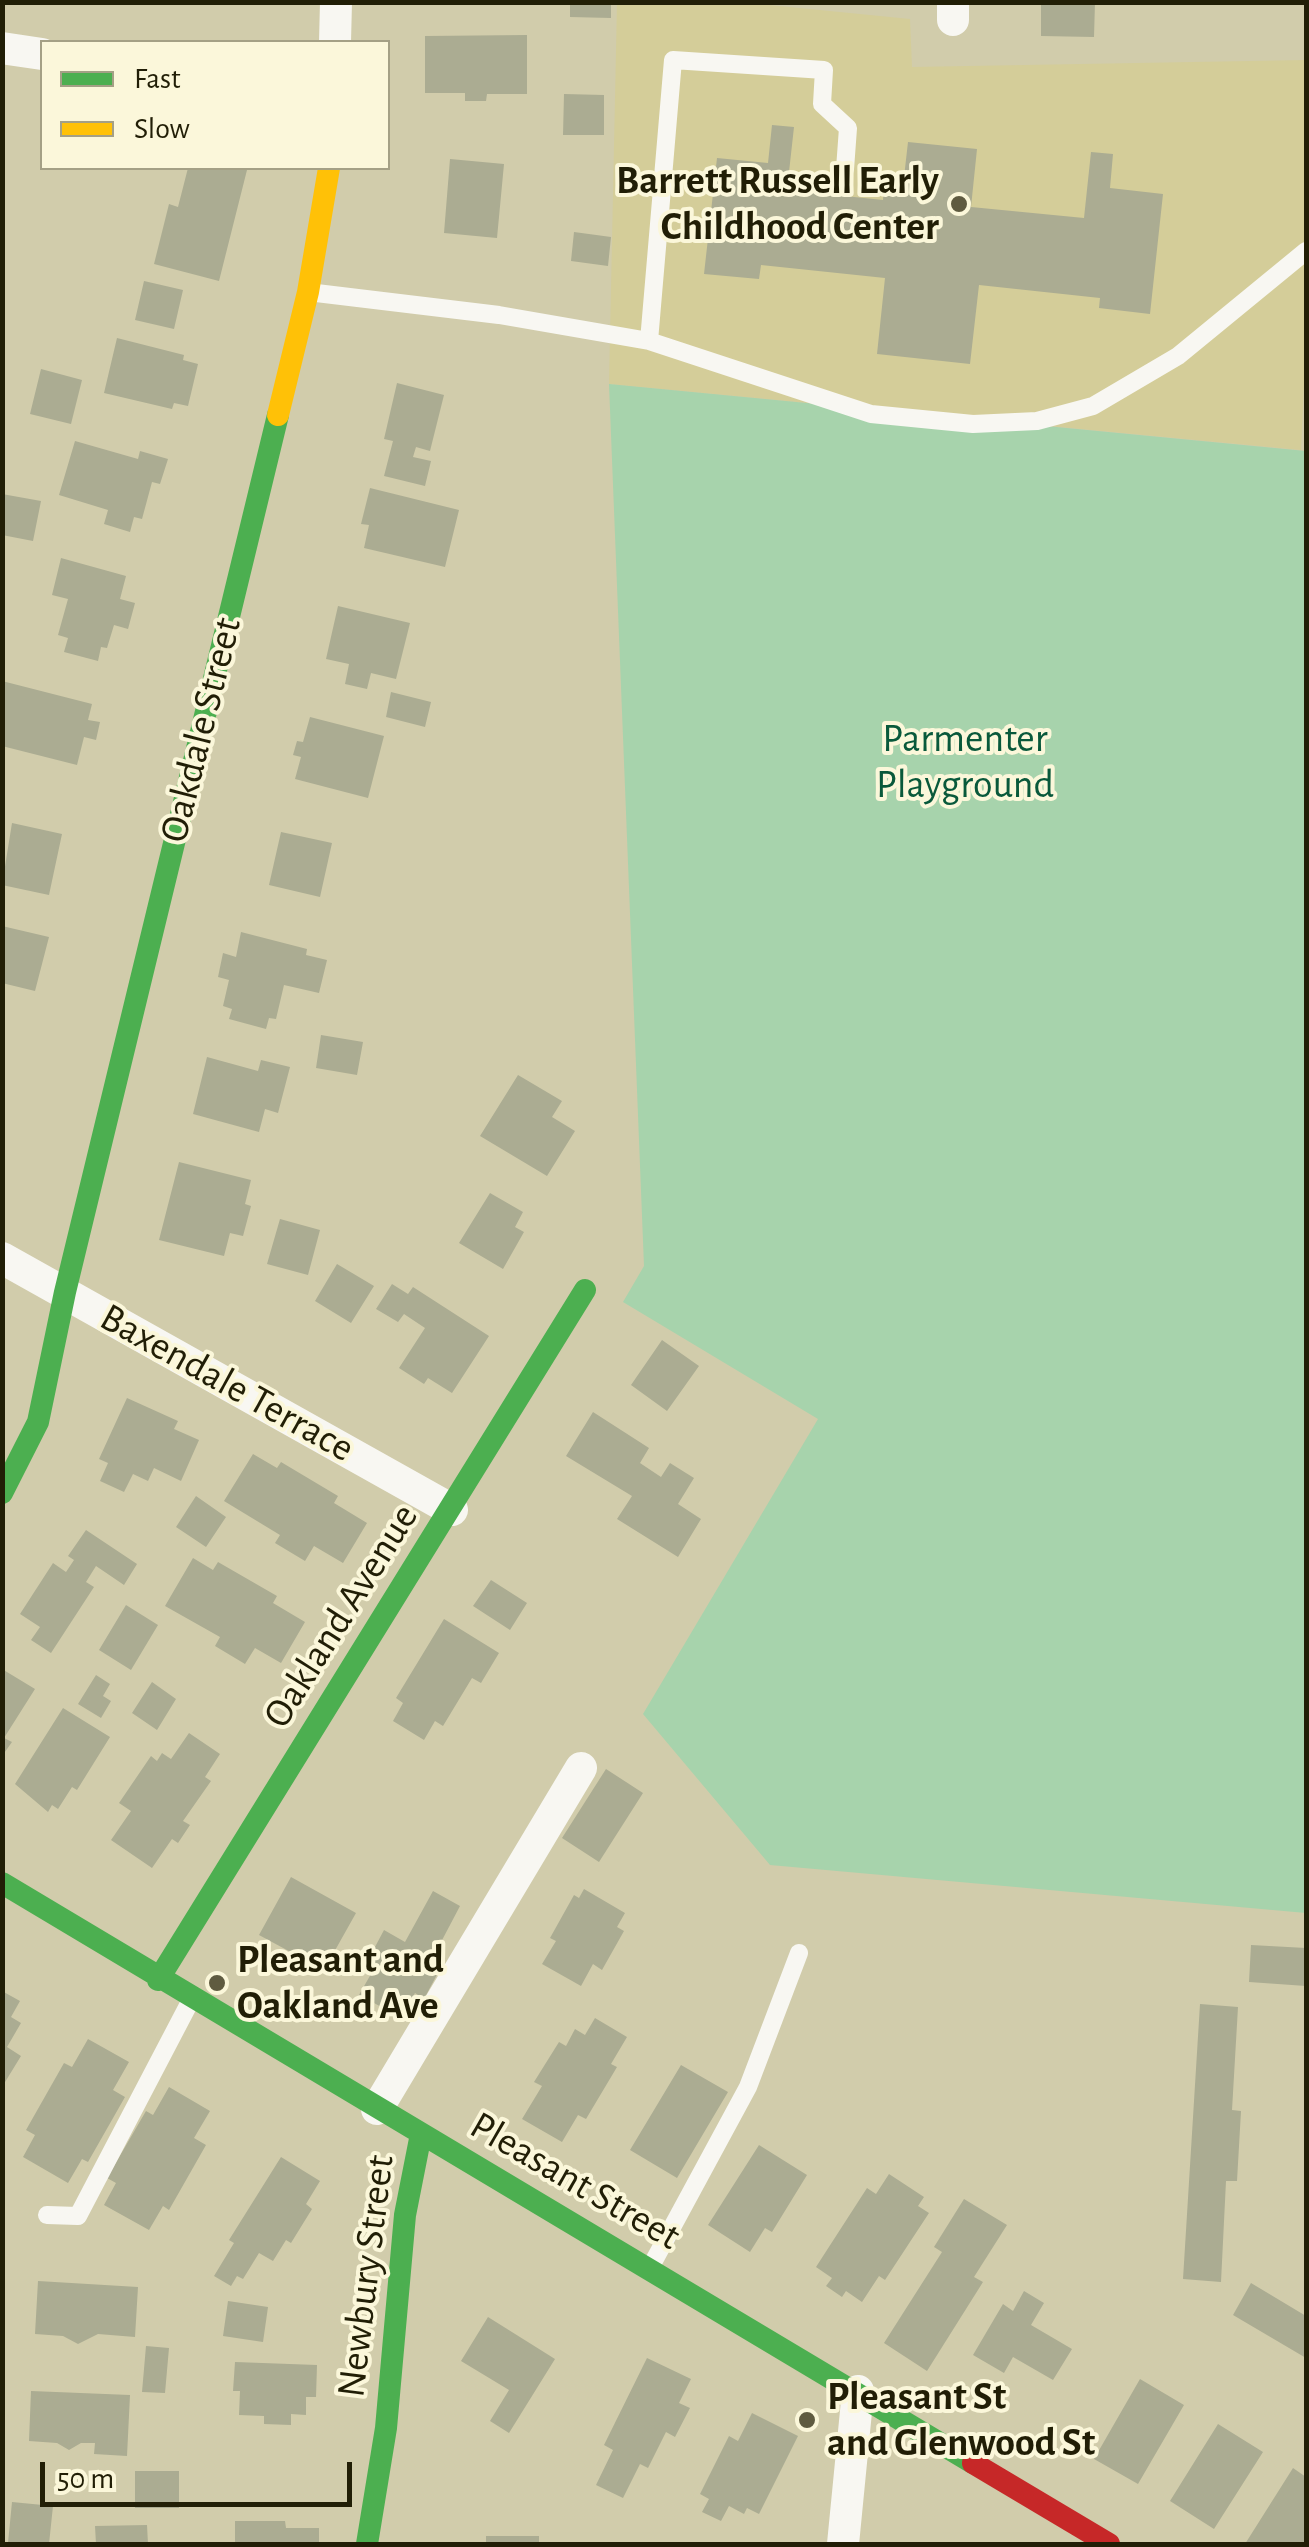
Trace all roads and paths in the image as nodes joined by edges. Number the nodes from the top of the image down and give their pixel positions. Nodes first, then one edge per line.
1 (336, 2) edge
2 (335, 40) edge
3 (2, 48) edge
4 (40, 54) edge
5 (845, 169) dead end
6 (329, 170) edge
7 (1306, 251) edge
8 (308, 292) junction
9 (649, 342) junction
10 (2, 1258) edge
11 (585, 1290) dead end
12 (65, 1292) junction
13 (2, 1493) edge
14 (452, 1510) junction
15 (581, 1768) dead end
16 (2, 1883) edge
17 (799, 1953) dead end
18 (158, 1980) junction
19 (191, 1999) junction
20 (377, 2108) junction
21 (420, 2134) junction
22 (47, 2216) dead end
23 (650, 2268) junction
24 (858, 2391) junction
25 (368, 2544) edge
26 (843, 2544) edge
27 (1108, 2544) edge

1 - 2 street
3 - 4 street
5 - 9 lane
6 - 8 street, Oakdale Street
7 - 9 lane
8 - 9 lane
8 - 12 street, Oakdale Street
10 - 12 street, Baxendale Terrace
11 - 14 street, Oakland Avenue
12 - 13 street, Oakdale Street
12 - 14 street, Baxendale Terrace
14 - 18 street, Oakland Avenue
15 - 20 street
16 - 18 street, Pleasant Street
17 - 23 lane
18 - 19 street, Pleasant Street
19 - 20 street, Pleasant Street
19 - 22 lane
20 - 21 street, Pleasant Street
21 - 23 street, Pleasant Street
21 - 25 street, Newbury Street
23 - 24 street, Pleasant Street
24 - 26 street
24 - 27 street, Pleasant Street

